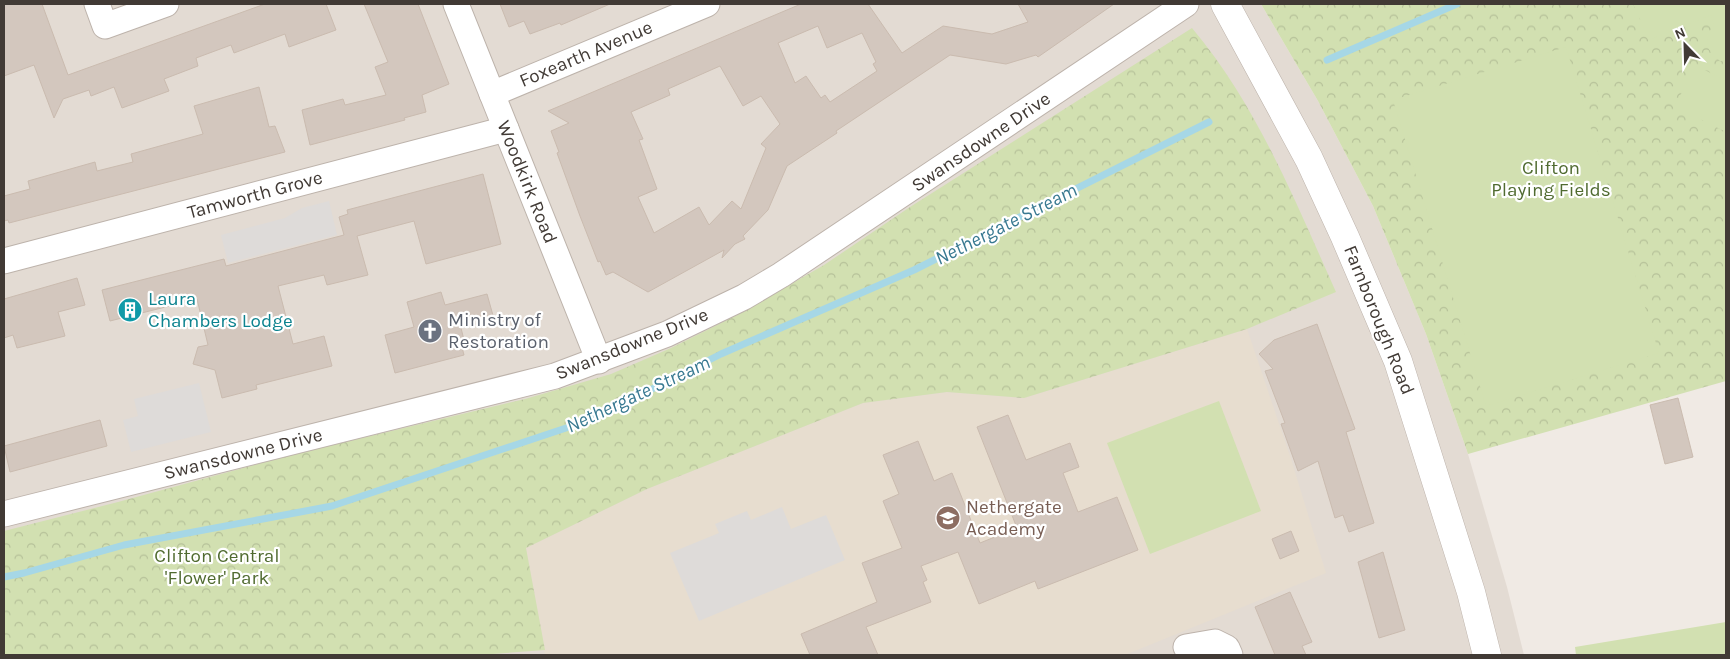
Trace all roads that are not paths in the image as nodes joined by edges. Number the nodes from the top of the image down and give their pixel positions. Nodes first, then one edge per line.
1 (97, 4) edge
2 (166, 4) edge
3 (456, 4) edge
4 (708, 4) edge
5 (1186, 4) edge
6 (1225, 4) edge
7 (492, 94) junction
8 (506, 129) junction
9 (4, 261) edge
10 (599, 360) junction
11 (4, 514) edge
12 (1186, 647) dead end
13 (1230, 655) edge
14 (1487, 655) edge

1 - 2 street
3 - 7 street, Woodkirk Road
4 - 7 street, Foxearth Avenue
5 - 10 street, Swansdowne Drive
6 - 14 street, Farnborough Road
7 - 8 street, Woodkirk Road
8 - 9 street, Tamworth Grove
8 - 10 street, Woodkirk Road
10 - 11 street, Swansdowne Drive
12 - 13 street

